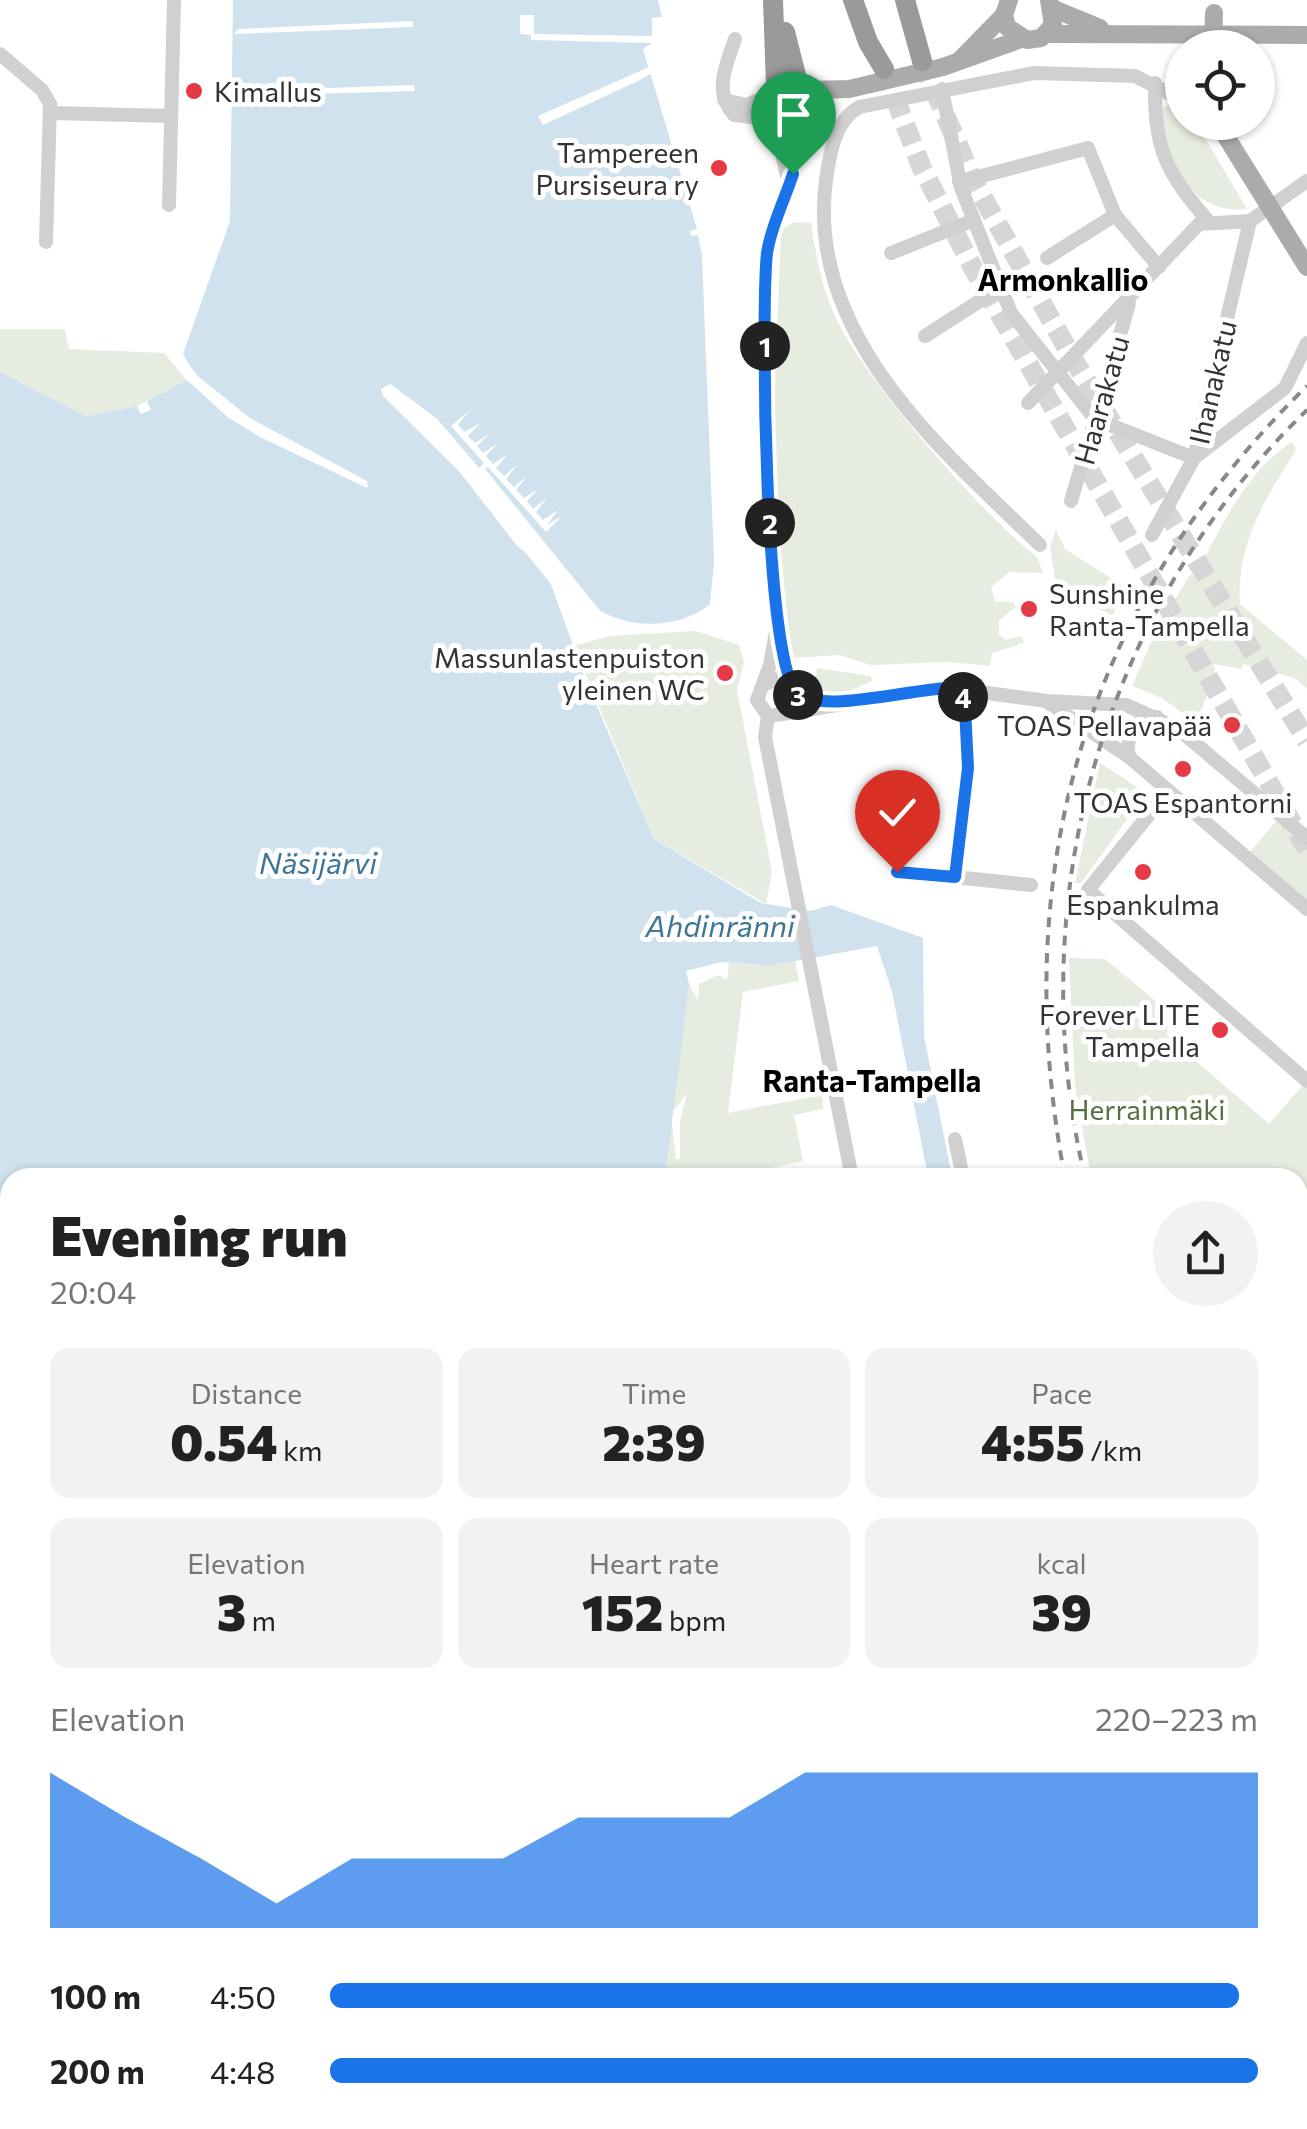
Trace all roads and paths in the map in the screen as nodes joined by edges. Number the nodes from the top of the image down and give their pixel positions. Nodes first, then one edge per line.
1 (174, 0) edge
2 (772, 0) edge
3 (784, 0) edge
4 (853, 0) edge
5 (868, 0) edge
6 (905, 0) edge
7 (918, 0) edge
8 (1052, 4) edge
9 (1006, 7) edge
10 (1307, 25) edge
11 (1275, 31) edge
12 (1046, 34) junction
13 (1114, 34) junction
14 (1165, 34) edge
15 (1275, 34) edge
16 (1307, 35) edge
17 (736, 39) dead end
18 (1020, 39) junction
19 (0, 54) edge
20 (957, 62) junction
21 (1155, 83) junction
22 (803, 86) junction
23 (849, 89) junction
24 (942, 89) junction
25 (1165, 89) edge
26 (772, 92) junction
27 (724, 100) junction
28 (51, 113) junction
29 (170, 116) junction
30 (772, 124) junction
31 (808, 126) junction
32 (1228, 140) edge
33 (1307, 181) edge
34 (960, 182) junction
35 (788, 188) junction
36 (168, 205) dead end
37 (1269, 207) junction
38 (1115, 215) junction
39 (974, 220) junction
40 (1250, 221) junction
41 (1209, 222) junction
42 (46, 242) dead end
43 (891, 253) dead end
44 (1048, 258) dead end
45 (1159, 267) junction
46 (1307, 267) edge
47 (1000, 288) junction
48 (1131, 298) junction
49 (925, 336) dead end
50 (1307, 343) edge
51 (1059, 371) junction
52 (1028, 404) dead end
53 (1095, 420) junction
54 (1194, 458) junction
55 (1071, 501) dead end
56 (1152, 534) dead end
57 (1040, 545) dead end
58 (776, 626) junction
59 (763, 684) junction
60 (964, 688) junction
61 (793, 689) junction
62 (1046, 701) junction
63 (840, 703) junction
64 (789, 713) junction
65 (768, 716) junction
66 (1157, 717) junction
67 (1129, 757) junction
68 (1165, 795) junction
69 (1307, 838) edge
70 (897, 872) dead end
71 (955, 877) junction
72 (1031, 885) dead end
73 (1307, 909) edge
74 (1307, 1081) edge
75 (955, 1139) dead end
76 (850, 1168) edge
77 (961, 1168) edge

1 - 29 street
2 - 26 highway
3 - 22 highway
4 - 5 highway
6 - 7 highway
8 - 12 main road
8 - 13 main road
9 - 18 main road
9 - 20 main road
10 - 11 main road
12 - 13 main road
12 - 18 main road
13 - 14 main road
15 - 16 main road
17 - 27 street
18 - 20 main road
19 - 28 street
20 - 23 main road
21 - 24 street
21 - 25 street
21 - 41 street
22 - 23 main road
22 - 26 main road
22 - 31 main road
23 - 31 main road
24 - 34 street
24 - 57 street
26 - 27 street
26 - 30 main road
27 - 30 street
28 - 29 street
28 - 42 street
29 - 36 street
30 - 31 main road
30 - 35 street
31 - 35 street
32 - 37 main road
33 - 37 street
34 - 38 street
34 - 39 street
35 - 58 street
37 - 40 street
37 - 46 main road
38 - 44 street
38 - 45 street
39 - 43 street
39 - 47 street
40 - 41 street
40 - 54 street, Ihanakatu
41 - 45 street
45 - 48 street
47 - 49 street
47 - 51 street
48 - 51 street
48 - 53 street, Haarakatu
50 - 54 street
51 - 52 street
51 - 53 street
53 - 54 street
53 - 55 street, Haarakatu
54 - 56 street, Ihanakatu
58 - 59 street
58 - 61 street
59 - 61 street
59 - 65 street
60 - 62 street
60 - 63 street
60 - 71 street
61 - 63 street
61 - 64 street
62 - 66 street
62 - 67 street
63 - 64 street
64 - 65 street
65 - 76 street
66 - 67 street
66 - 69 street
67 - 68 street
68 - 73 street
68 - 74 street
70 - 71 street
71 - 72 street
75 - 77 street

